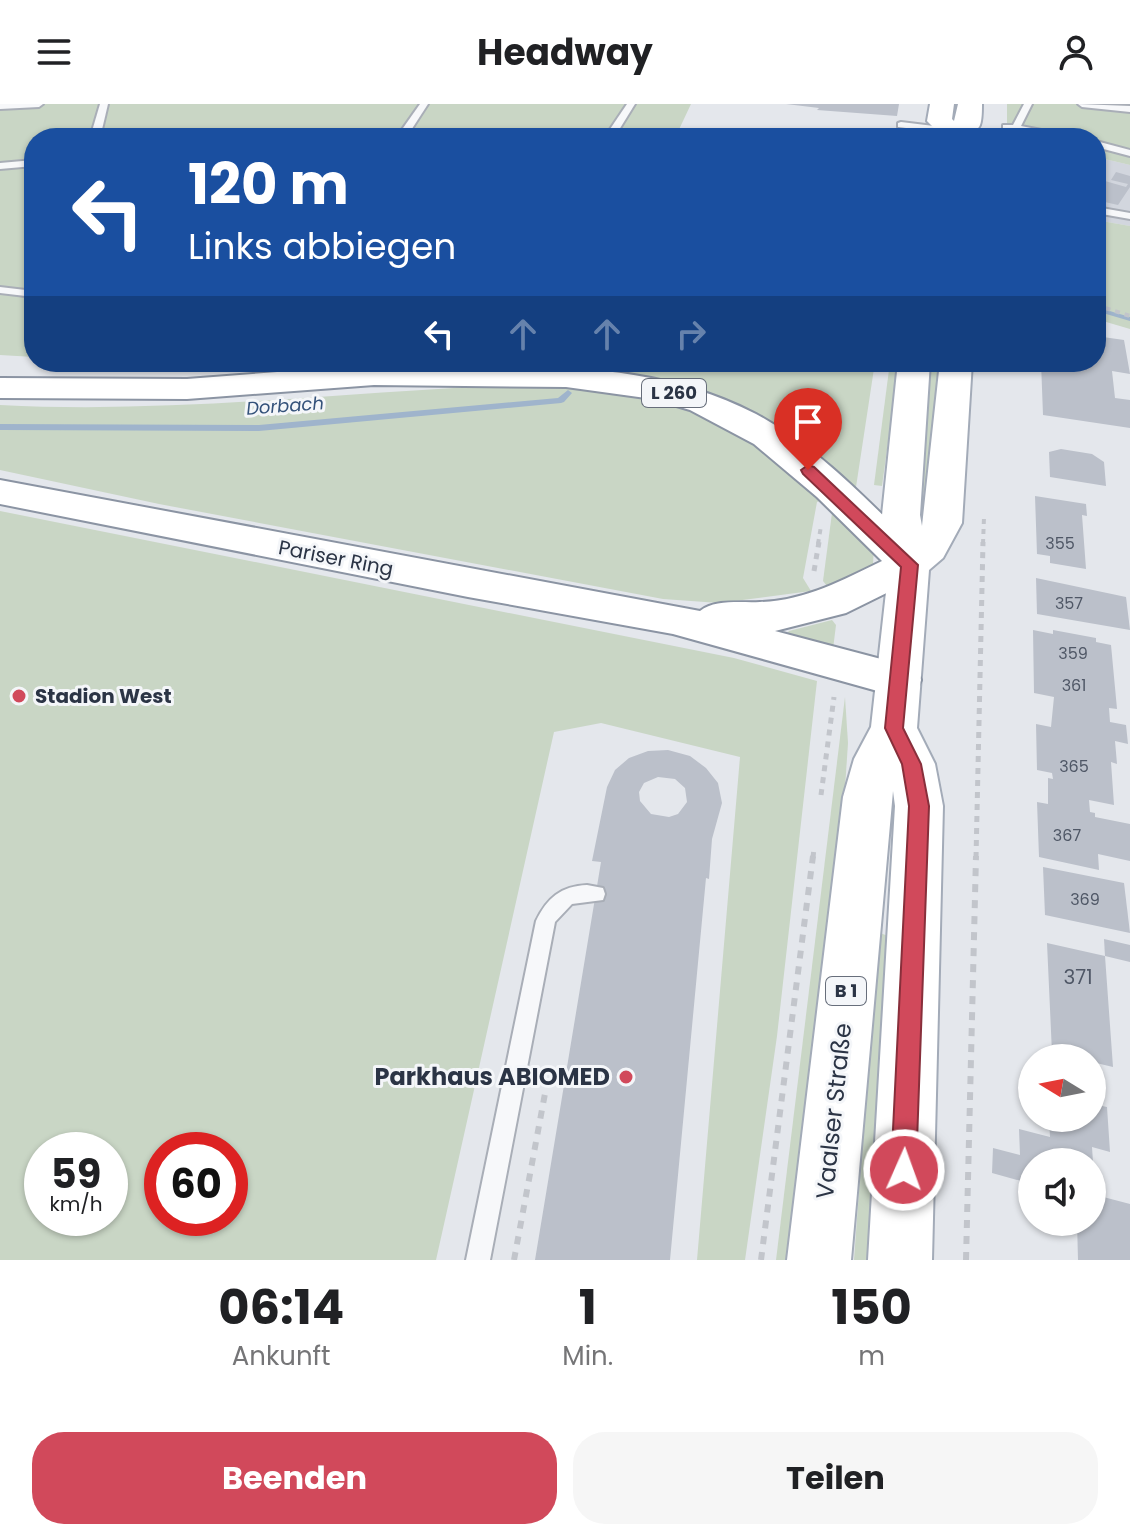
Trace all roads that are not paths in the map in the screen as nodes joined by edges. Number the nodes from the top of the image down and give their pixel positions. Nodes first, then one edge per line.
1 (39, 104) edge
2 (104, 104) edge
3 (424, 104) edge
4 (631, 104) edge
5 (942, 104) edge
6 (970, 104) edge
7 (1028, 104) edge
8 (1082, 104) edge
9 (0, 106) edge
10 (1130, 109) edge
11 (901, 125) dead end
12 (993, 125) dead end
13 (98, 128) edge
14 (408, 128) edge
15 (615, 128) edge
16 (917, 128) edge
17 (945, 128) edge
18 (962, 128) edge
19 (1016, 128) joint
20 (1106, 147) edge
21 (1130, 153) edge
22 (24, 164) edge
23 (0, 166) edge
24 (1106, 212) edge
25 (1130, 216) edge
26 (0, 290) edge
27 (24, 292) edge
28 (420, 372) edge
29 (913, 372) edge
30 (955, 372) edge
31 (379, 376) junction
32 (0, 388) edge
33 (0, 492) edge
34 (909, 565) junction
35 (673, 619) junction
36 (896, 704) junction
37 (596, 894) dead end
38 (478, 1260) edge
39 (819, 1260) edge
40 (900, 1260) edge

1 - 9 lane
2 - 13 lane
3 - 14 lane
4 - 15 lane
5 - 17 main road
6 - 18 main road
7 - 19 lane
8 - 10 lane
11 - 16 lane
12 - 19 lane
20 - 21 lane
22 - 23 lane
24 - 25 lane
26 - 27 lane
28 - 31 main road, L 260
29 - 34 main road, Vaalser Straße / B 1
30 - 34 main road
31 - 32 main road, L 260
31 - 34 main road, L 260
33 - 35 main road, Pariser Ring
34 - 35 main road
34 - 36 main road, Vaalser Straße / B 1
35 - 36 main road
36 - 39 main road, Vaalser Straße / B 1
36 - 40 main road
37 - 38 lane

